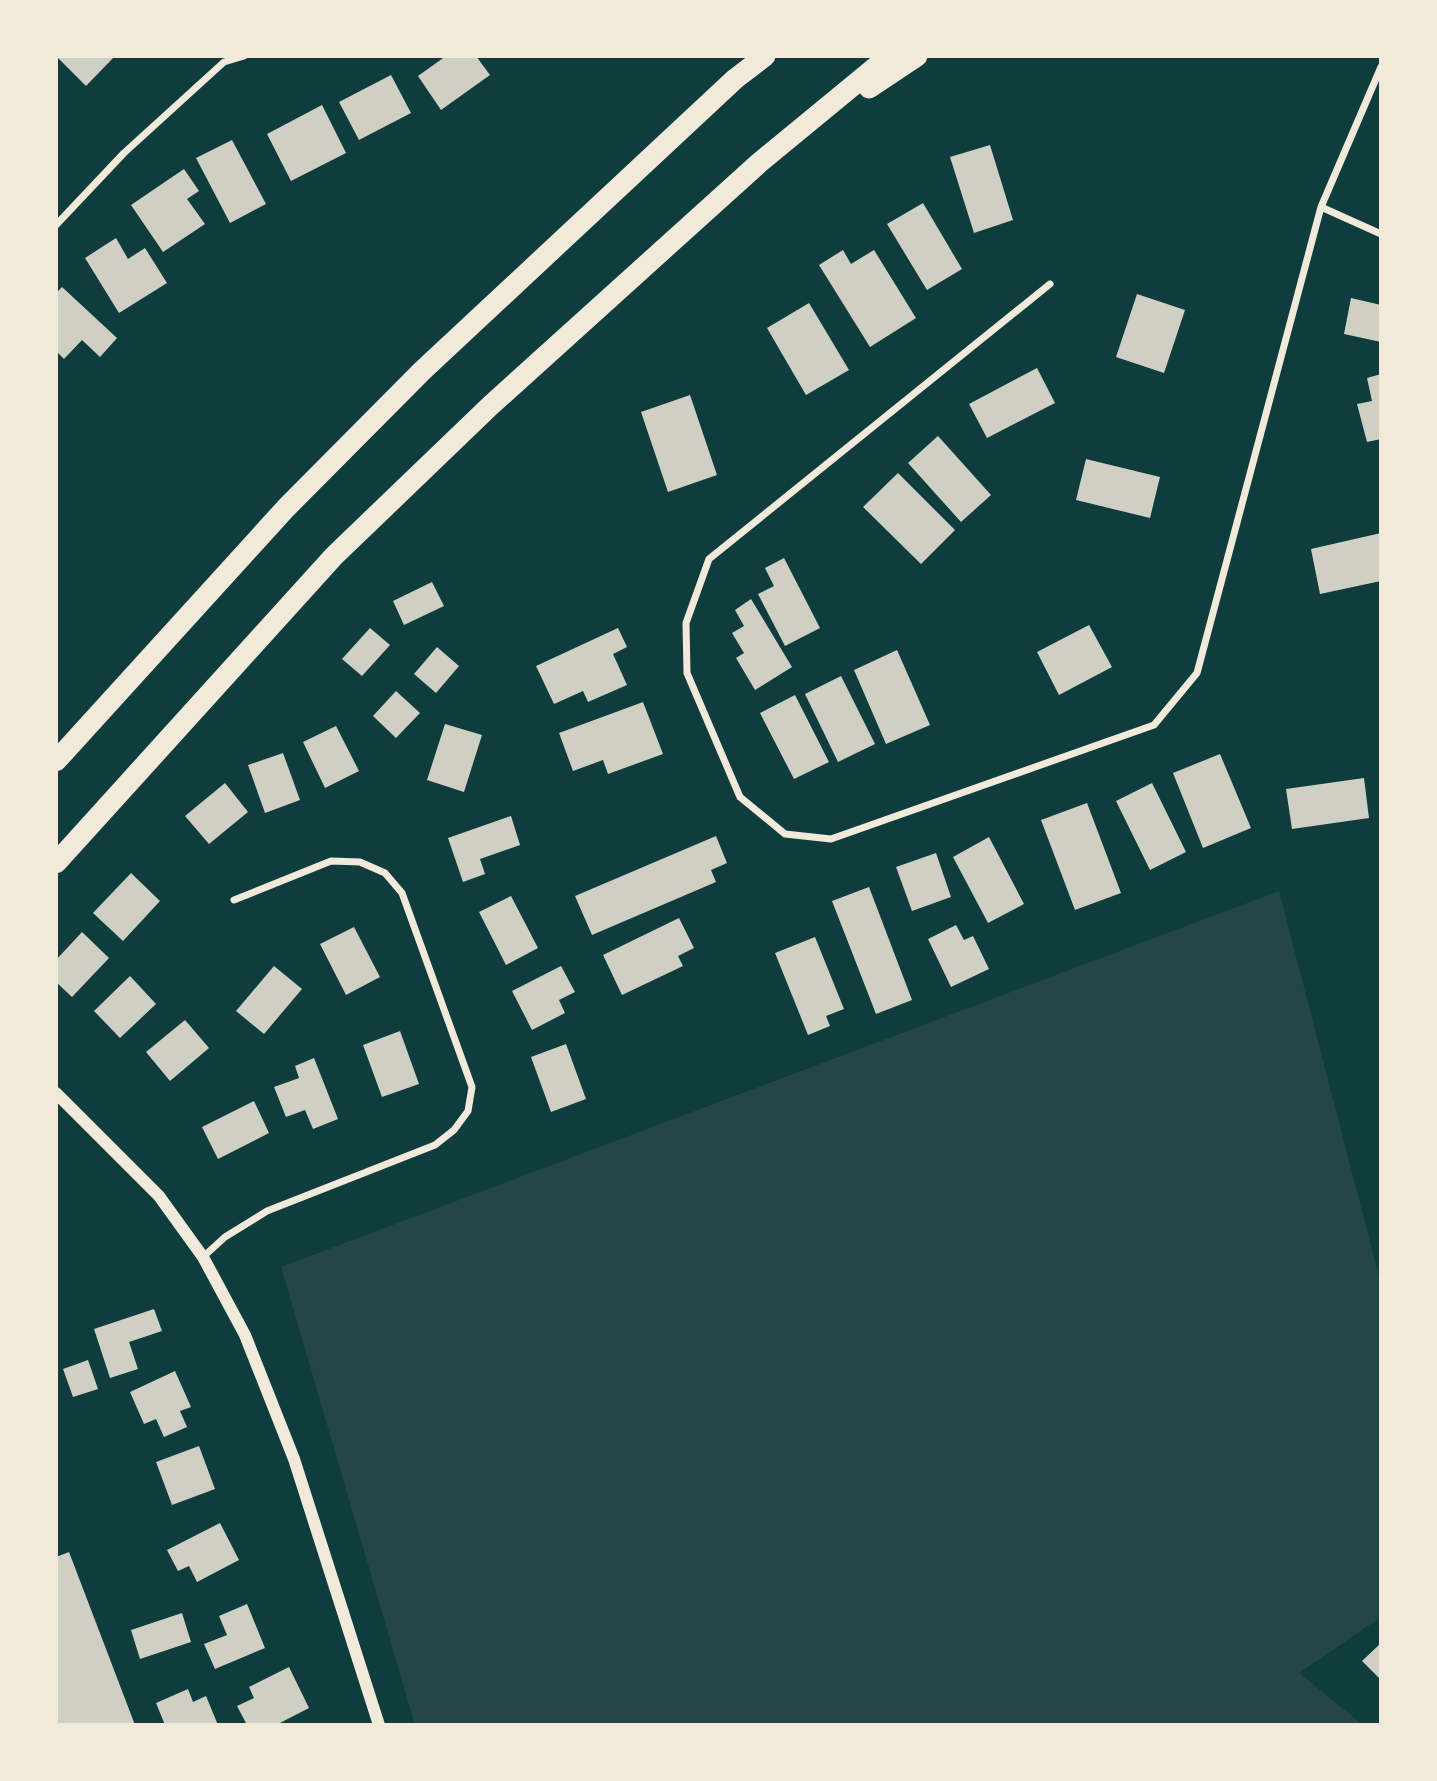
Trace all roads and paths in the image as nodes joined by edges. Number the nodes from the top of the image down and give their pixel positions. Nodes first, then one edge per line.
1 (244, 56) edge
2 (760, 56) edge
3 (765, 56) edge
4 (889, 56) edge
5 (916, 56) edge
6 (1381, 68) edge
7 (735, 79) junction
8 (759, 163) junction
9 (1321, 207) junction
10 (56, 225) edge
11 (1381, 234) edge
12 (1050, 284) dead end
13 (56, 761) edge
14 (56, 863) edge
15 (234, 900) dead end
16 (56, 1093) edge
17 (203, 1257) junction
18 (379, 1725) edge

1 - 10 street
2 - 7 highway
3 - 7 highway
4 - 8 highway
5 - 8 highway
6 - 9 street
7 - 13 highway
8 - 14 highway
9 - 11 street
9 - 12 street
15 - 17 street
16 - 17 street
17 - 18 street

